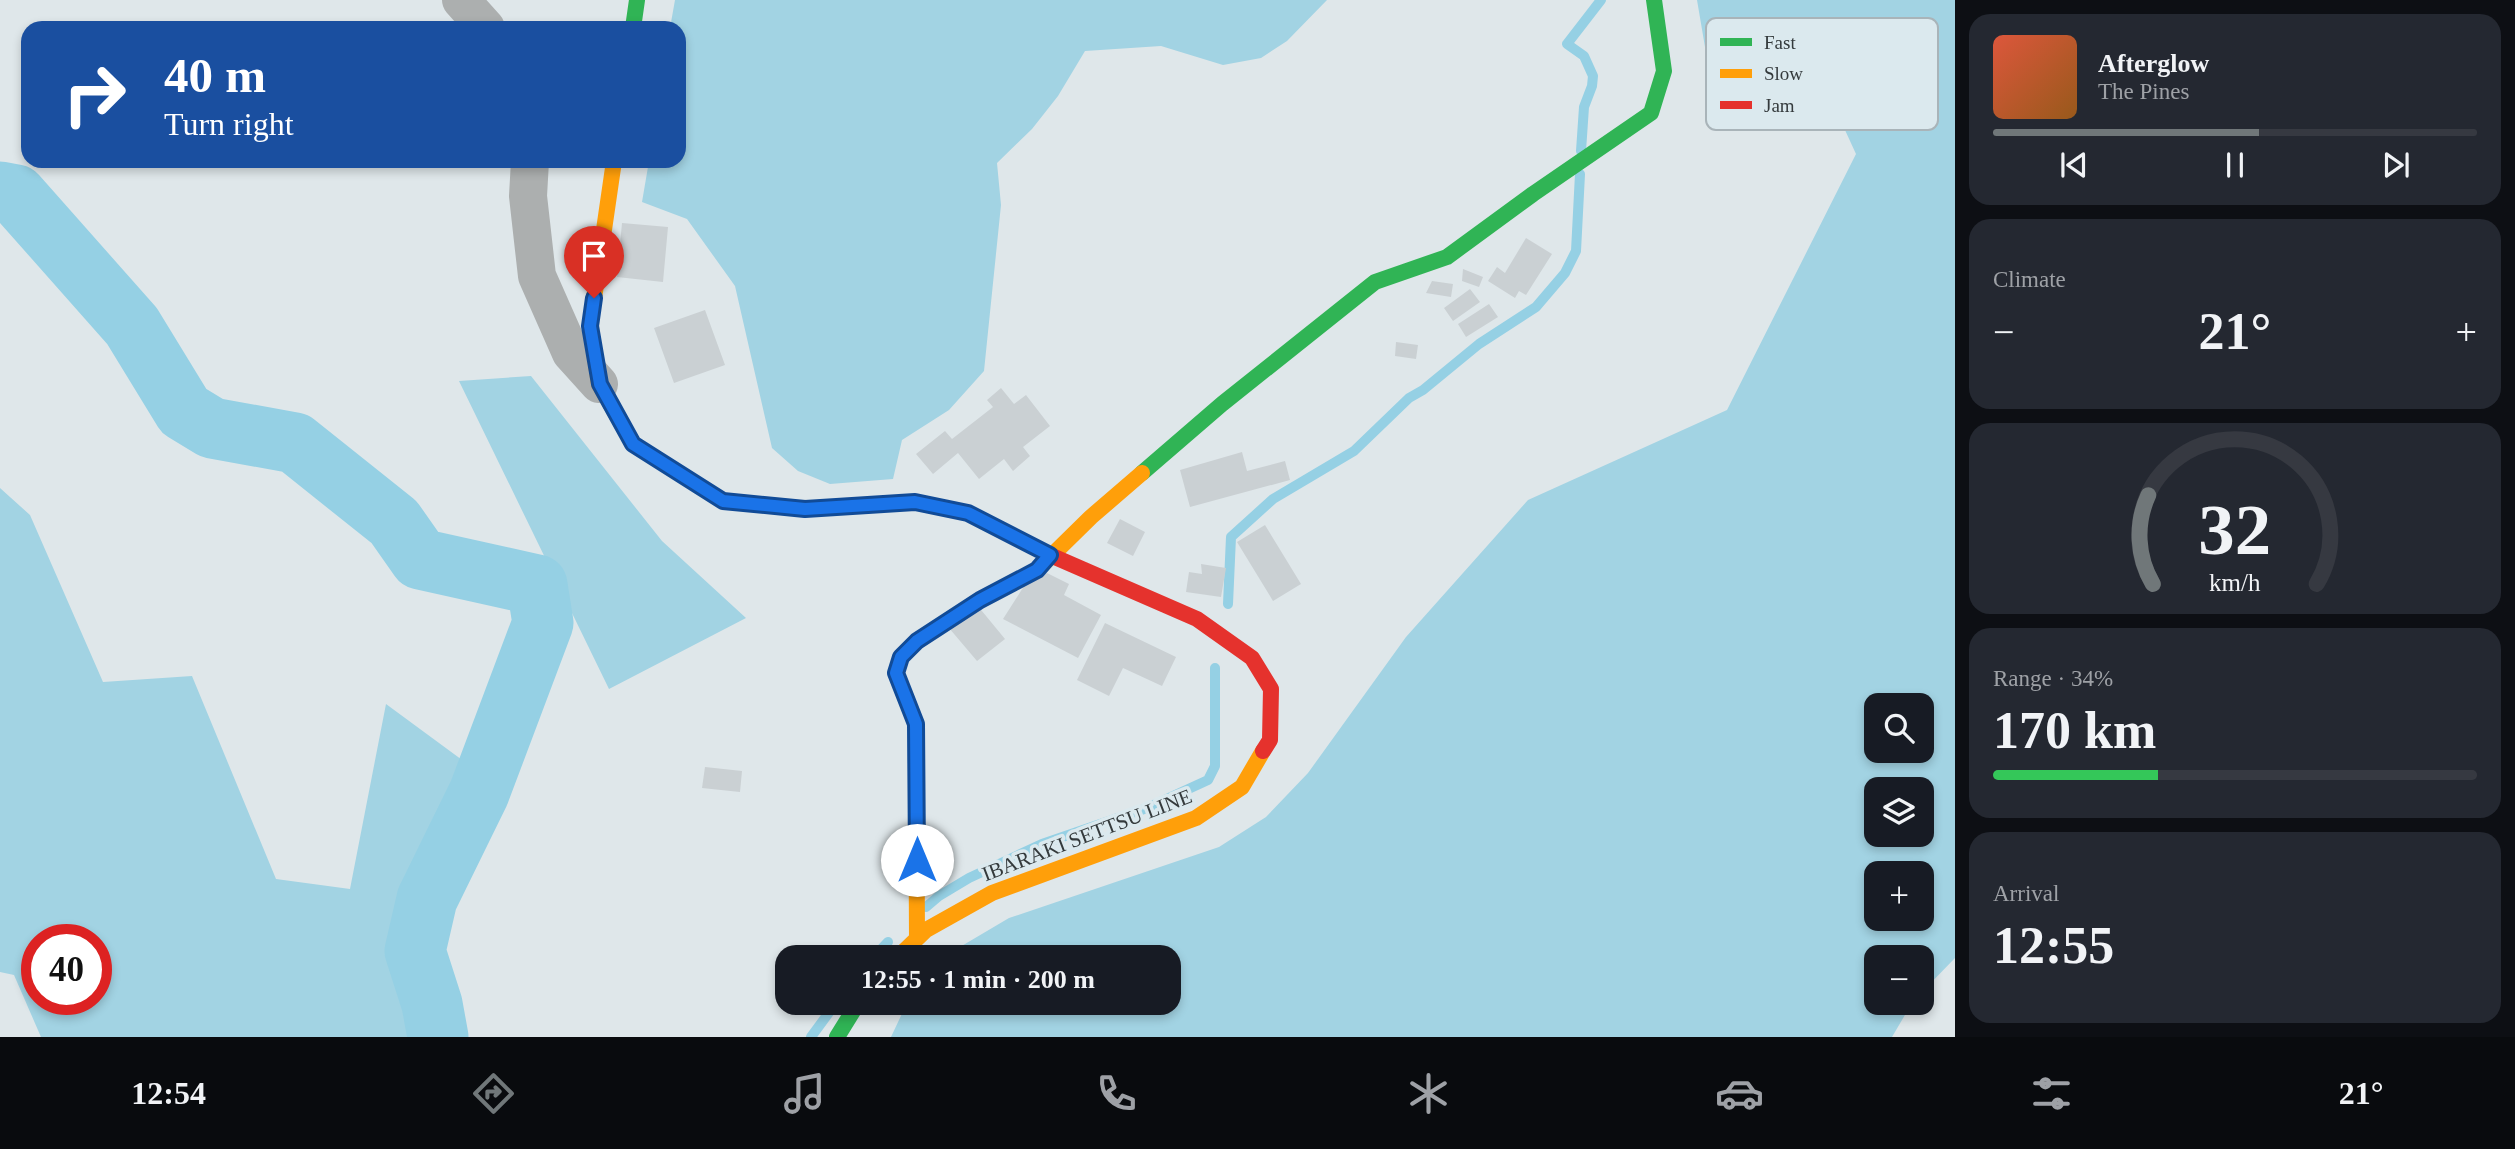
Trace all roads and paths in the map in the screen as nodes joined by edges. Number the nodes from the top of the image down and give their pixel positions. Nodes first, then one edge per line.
1 (461, 0) edge
2 (637, 0) edge
3 (1654, 0) edge
4 (480, 21) edge
5 (634, 21) edge
6 (529, 168) edge
7 (613, 168) edge
8 (600, 384) junction
9 (1050, 555) junction
10 (917, 938) junction
11 (910, 945) edge
12 (850, 1015) edge
13 (836, 1037) edge

1 - 4 street
2 - 5 main road
3 - 9 main road
6 - 8 street
7 - 8 main road, IBARAKI SETTSU LINE
8 - 9 main road, IBARAKI SETTSU LINE
9 - 10 main road
9 - 10 main road, IBARAKI SETTSU LINE
10 - 11 main road, IBARAKI SETTSU LINE
12 - 13 main road

